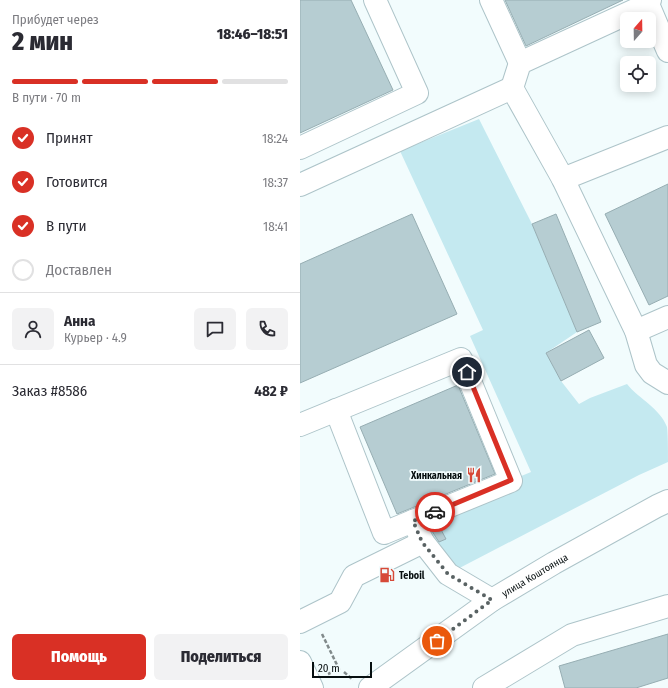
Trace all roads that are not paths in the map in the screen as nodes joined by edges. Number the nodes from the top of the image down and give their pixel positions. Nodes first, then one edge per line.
1 (375, 0) edge
2 (491, 0) edge
3 (649, 2) edge
4 (668, 51) edge
5 (520, 63) junction
6 (512, 88) junction
7 (668, 137) edge
8 (300, 148) edge
9 (563, 179) junction
10 (300, 185) edge
11 (668, 317) edge
12 (636, 331) junction
13 (660, 378) edge
14 (336, 410) junction
15 (300, 425) edge
16 (668, 501) edge
17 (413, 521) junction
18 (422, 542) junction
19 (492, 600) junction
20 (668, 606) edge
21 (300, 622) edge
22 (300, 662) edge
23 (312, 688) edge
24 (370, 688) edge
25 (484, 688) edge

1 - 8 street
2 - 5 street
3 - 4 street
3 - 5 street
5 - 6 street
6 - 9 street
6 - 10 street
7 - 9 street
9 - 12 street
11 - 12 street
12 - 13 street
14 - 15 street
14 - 17 street
14 - 17 street
16 - 19 street, улица Коштоянца
17 - 18 street
18 - 19 street
18 - 21 street
19 - 24 street, улица Коштоянца
20 - 25 street
22 - 23 street

